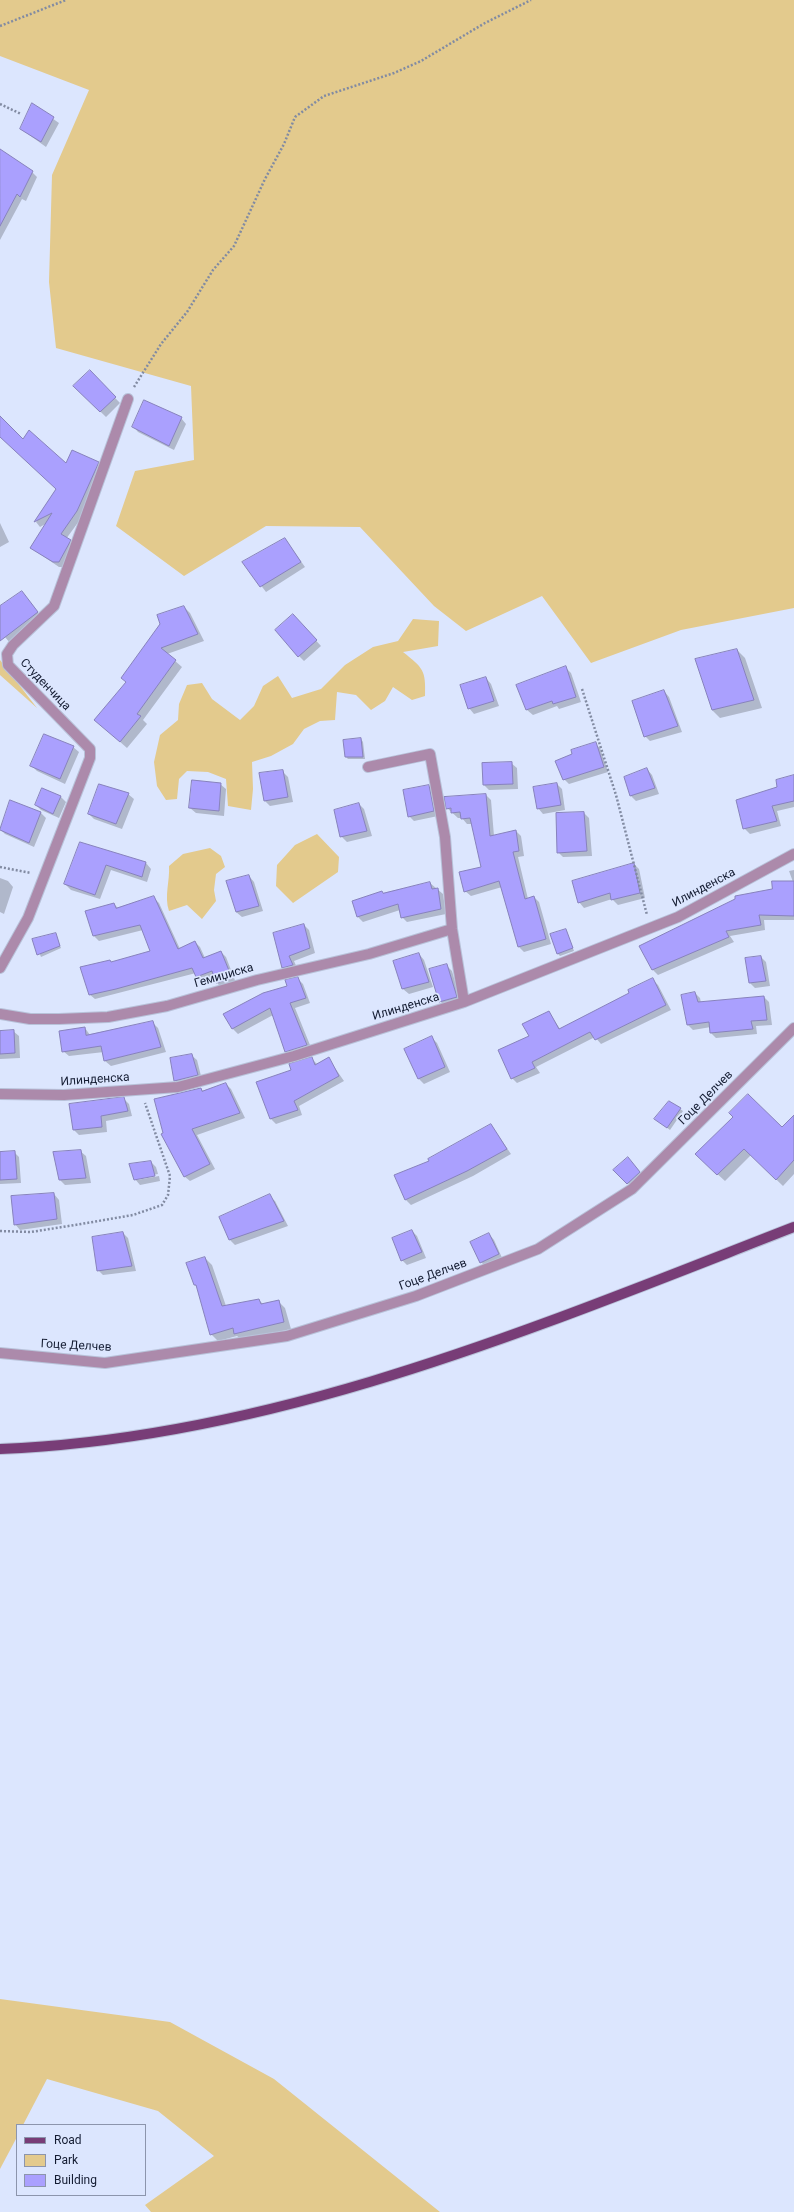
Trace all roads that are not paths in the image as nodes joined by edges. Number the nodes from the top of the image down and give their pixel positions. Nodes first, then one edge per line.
1 (128, 399) road end
2 (3, 652) edge
3 (368, 767) dead end
4 (794, 854) edge
5 (452, 929) junction
6 (0, 968) edge
7 (464, 1002) junction
8 (0, 1014) edge
9 (794, 1028) edge
10 (0, 1094) edge
11 (794, 1227) edge
12 (0, 1353) edge
13 (0, 1449) edge

1 - 2 street, Студенчица
2 - 6 street, Студенчица
3 - 5 street
4 - 7 street, Илинденска
5 - 7 street
5 - 8 street, Гемиџиска
7 - 10 street, Илинденска
9 - 12 street, Гоце Делчев
11 - 13 main road

